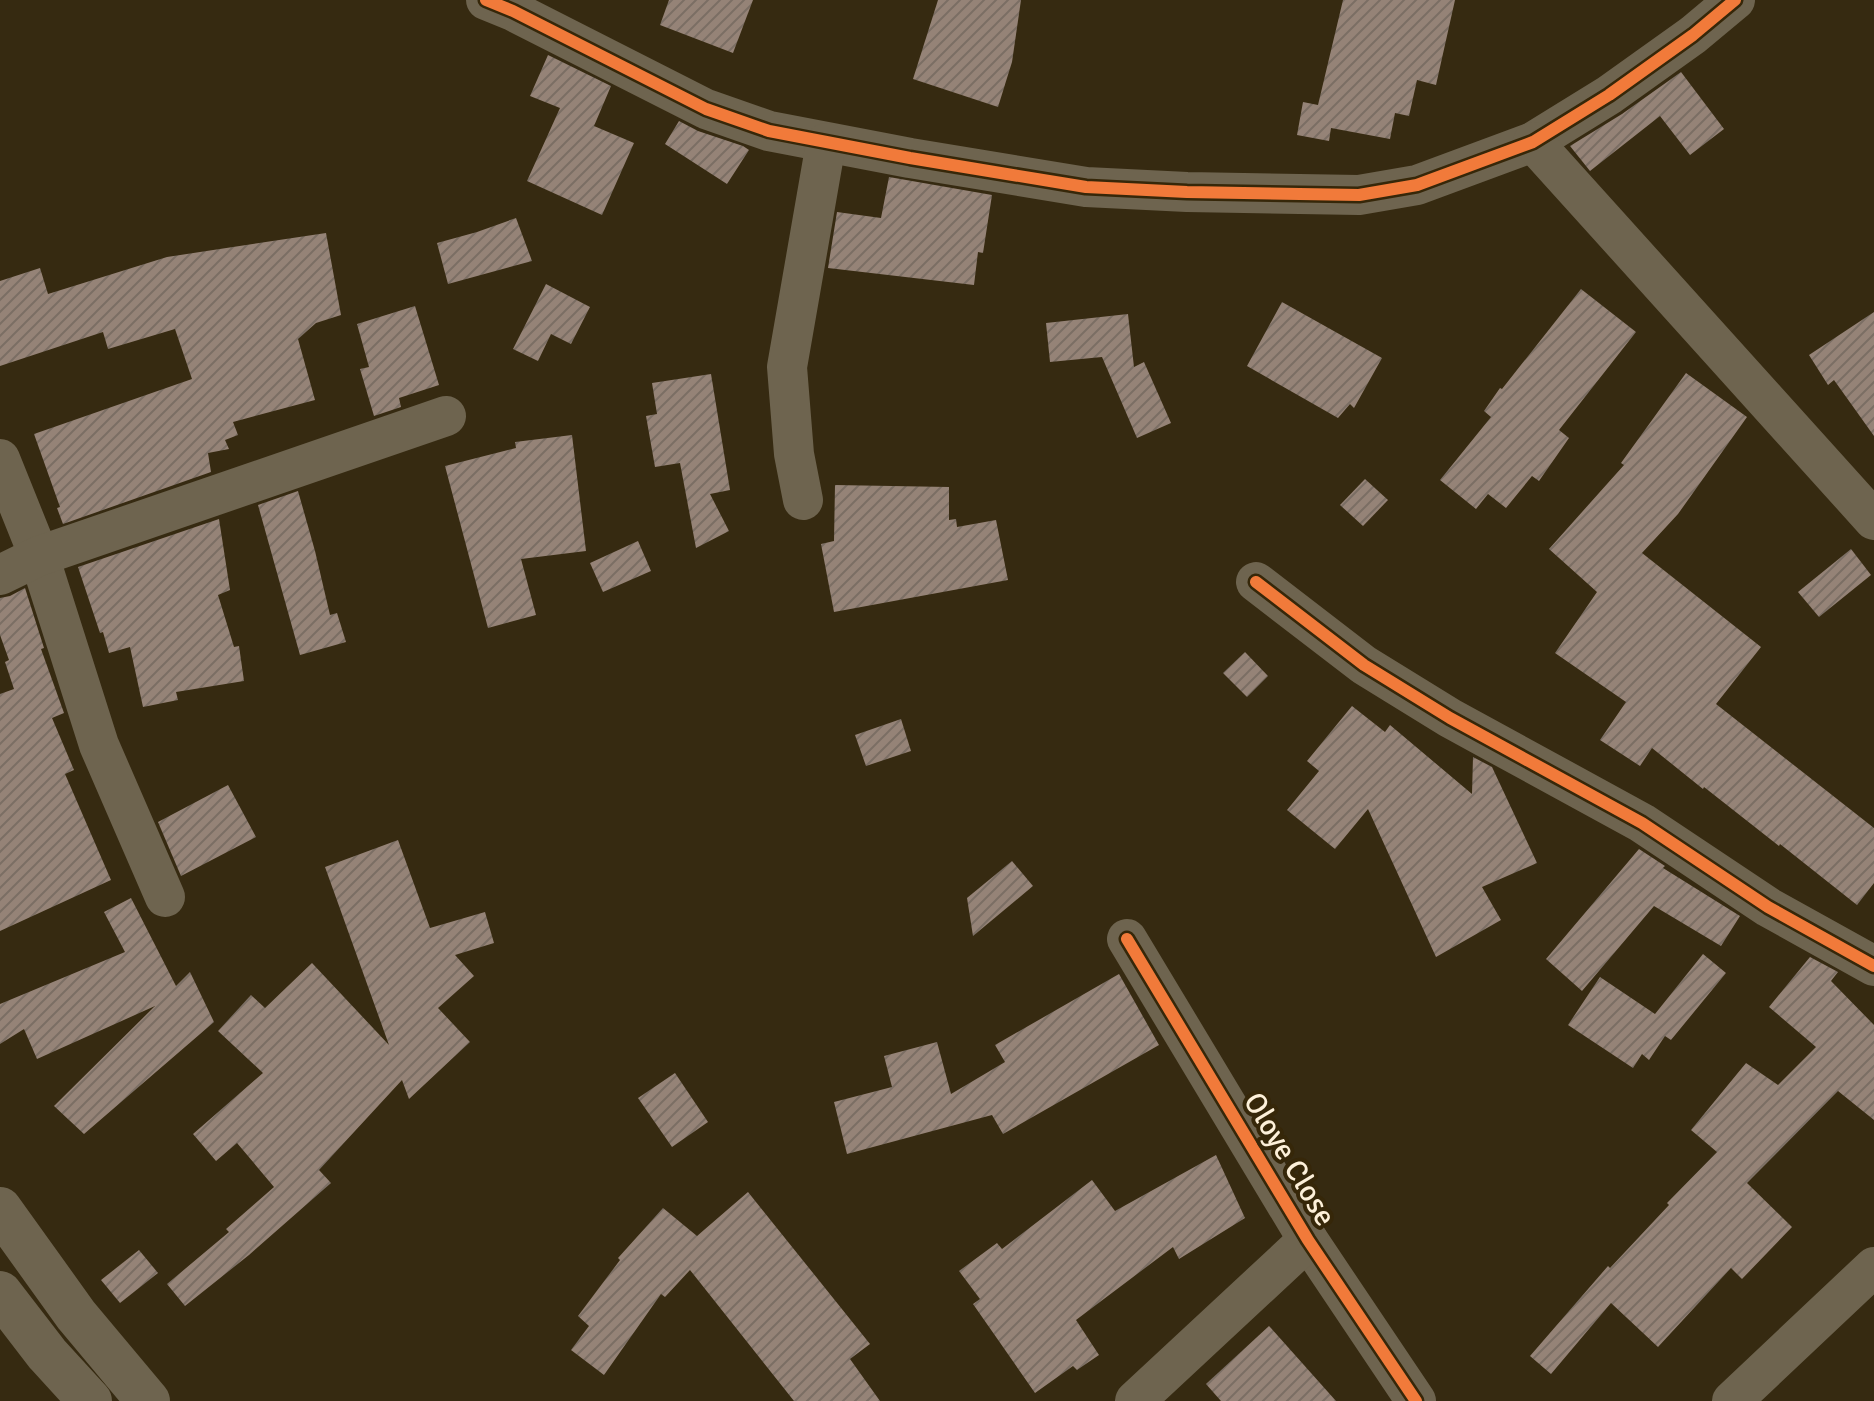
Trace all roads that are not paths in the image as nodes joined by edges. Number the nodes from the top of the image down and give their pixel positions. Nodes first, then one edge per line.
1 (486, 0) edge
2 (1735, 0) edge
3 (1533, 142) junction
4 (826, 143) junction
5 (446, 416) dead end
6 (0, 459) edge
7 (803, 500) dead end
8 (1874, 520) edge
9 (39, 556) junction
10 (0, 575) edge
11 (1256, 582) dead end
12 (165, 897) dead end
13 (1127, 939) dead end
14 (1874, 966) edge
15 (0, 1209) edge
16 (1308, 1240) junction
17 (1874, 1267) edge
18 (0, 1293) edge
19 (90, 1401) edge
20 (148, 1401) edge
21 (1135, 1401) edge
22 (1416, 1401) edge
23 (1732, 1401) edge

1 - 4 street
2 - 3 street
3 - 4 street
3 - 8 street
4 - 7 street
5 - 9 street
6 - 9 street
9 - 10 street
9 - 12 street
11 - 14 street
13 - 16 street, Oloye Close
15 - 20 main road
16 - 21 street
16 - 22 street, Oloye Close
17 - 23 street
18 - 19 main road

